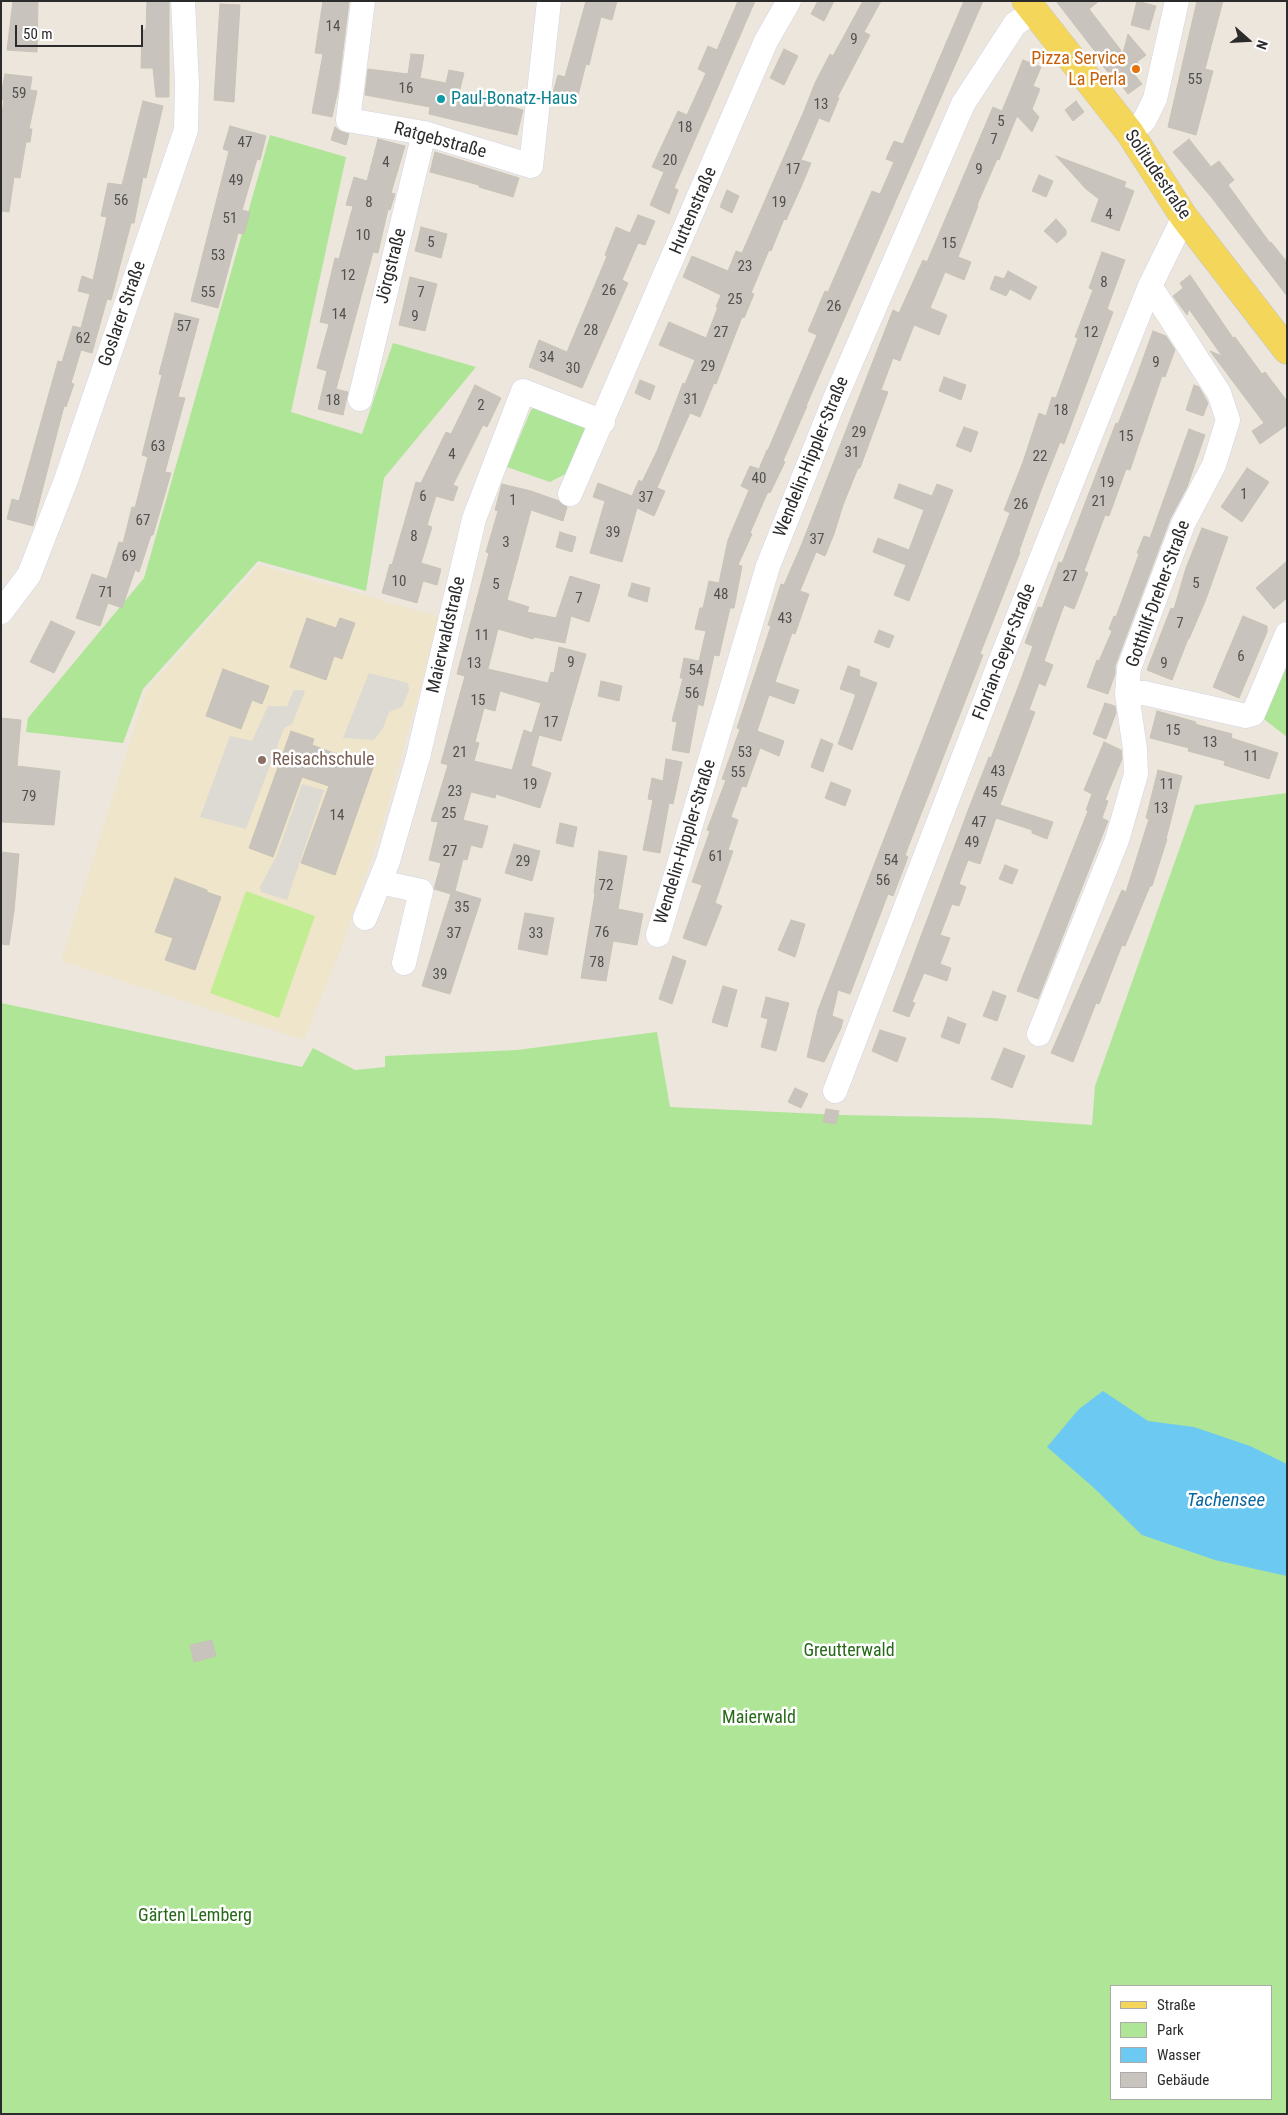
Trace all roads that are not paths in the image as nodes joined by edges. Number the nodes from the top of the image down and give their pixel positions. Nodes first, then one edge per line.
1 (183, 1) edge
2 (363, 1) edge
3 (548, 1) edge
4 (789, 1) edge
5 (1177, 1) edge
6 (1030, 6) edge
7 (424, 133) junction
8 (1130, 133) junction
9 (1184, 217) junction
10 (1150, 286) junction
11 (1287, 350) edge
12 (360, 399) dead end
13 (603, 422) junction
14 (570, 494) dead end
15 (1, 612) edge
16 (1287, 634) edge
17 (1127, 694) junction
18 (380, 882) junction
19 (365, 918) dead end
20 (658, 935) dead end
21 (404, 962) dead end
22 (1039, 1034) dead end
23 (834, 1091) dead end

1 - 15 street, Goslarer Straße
2 - 7 street, Ratgebstraße
3 - 7 street, Ratgebstraße
4 - 13 street, Huttenstraße
5 - 8 street
6 - 8 main road, Solitudestraße
6 - 20 street, Wendelin-Hippler-Straße
7 - 12 street, Jörgstraße
8 - 9 main road, Solitudestraße
9 - 10 street, Florian-Geyer-Straße
9 - 11 main road, Solitudestraße
10 - 17 street, Gotthilf-Dreher-Straße
10 - 23 street, Florian-Geyer-Straße
13 - 14 street, Huttenstraße
13 - 18 street, Maierwaldstraße
16 - 17 street
17 - 22 street, Gotthilf-Dreher-Straße
18 - 19 street, Maierwaldstraße
18 - 21 street

